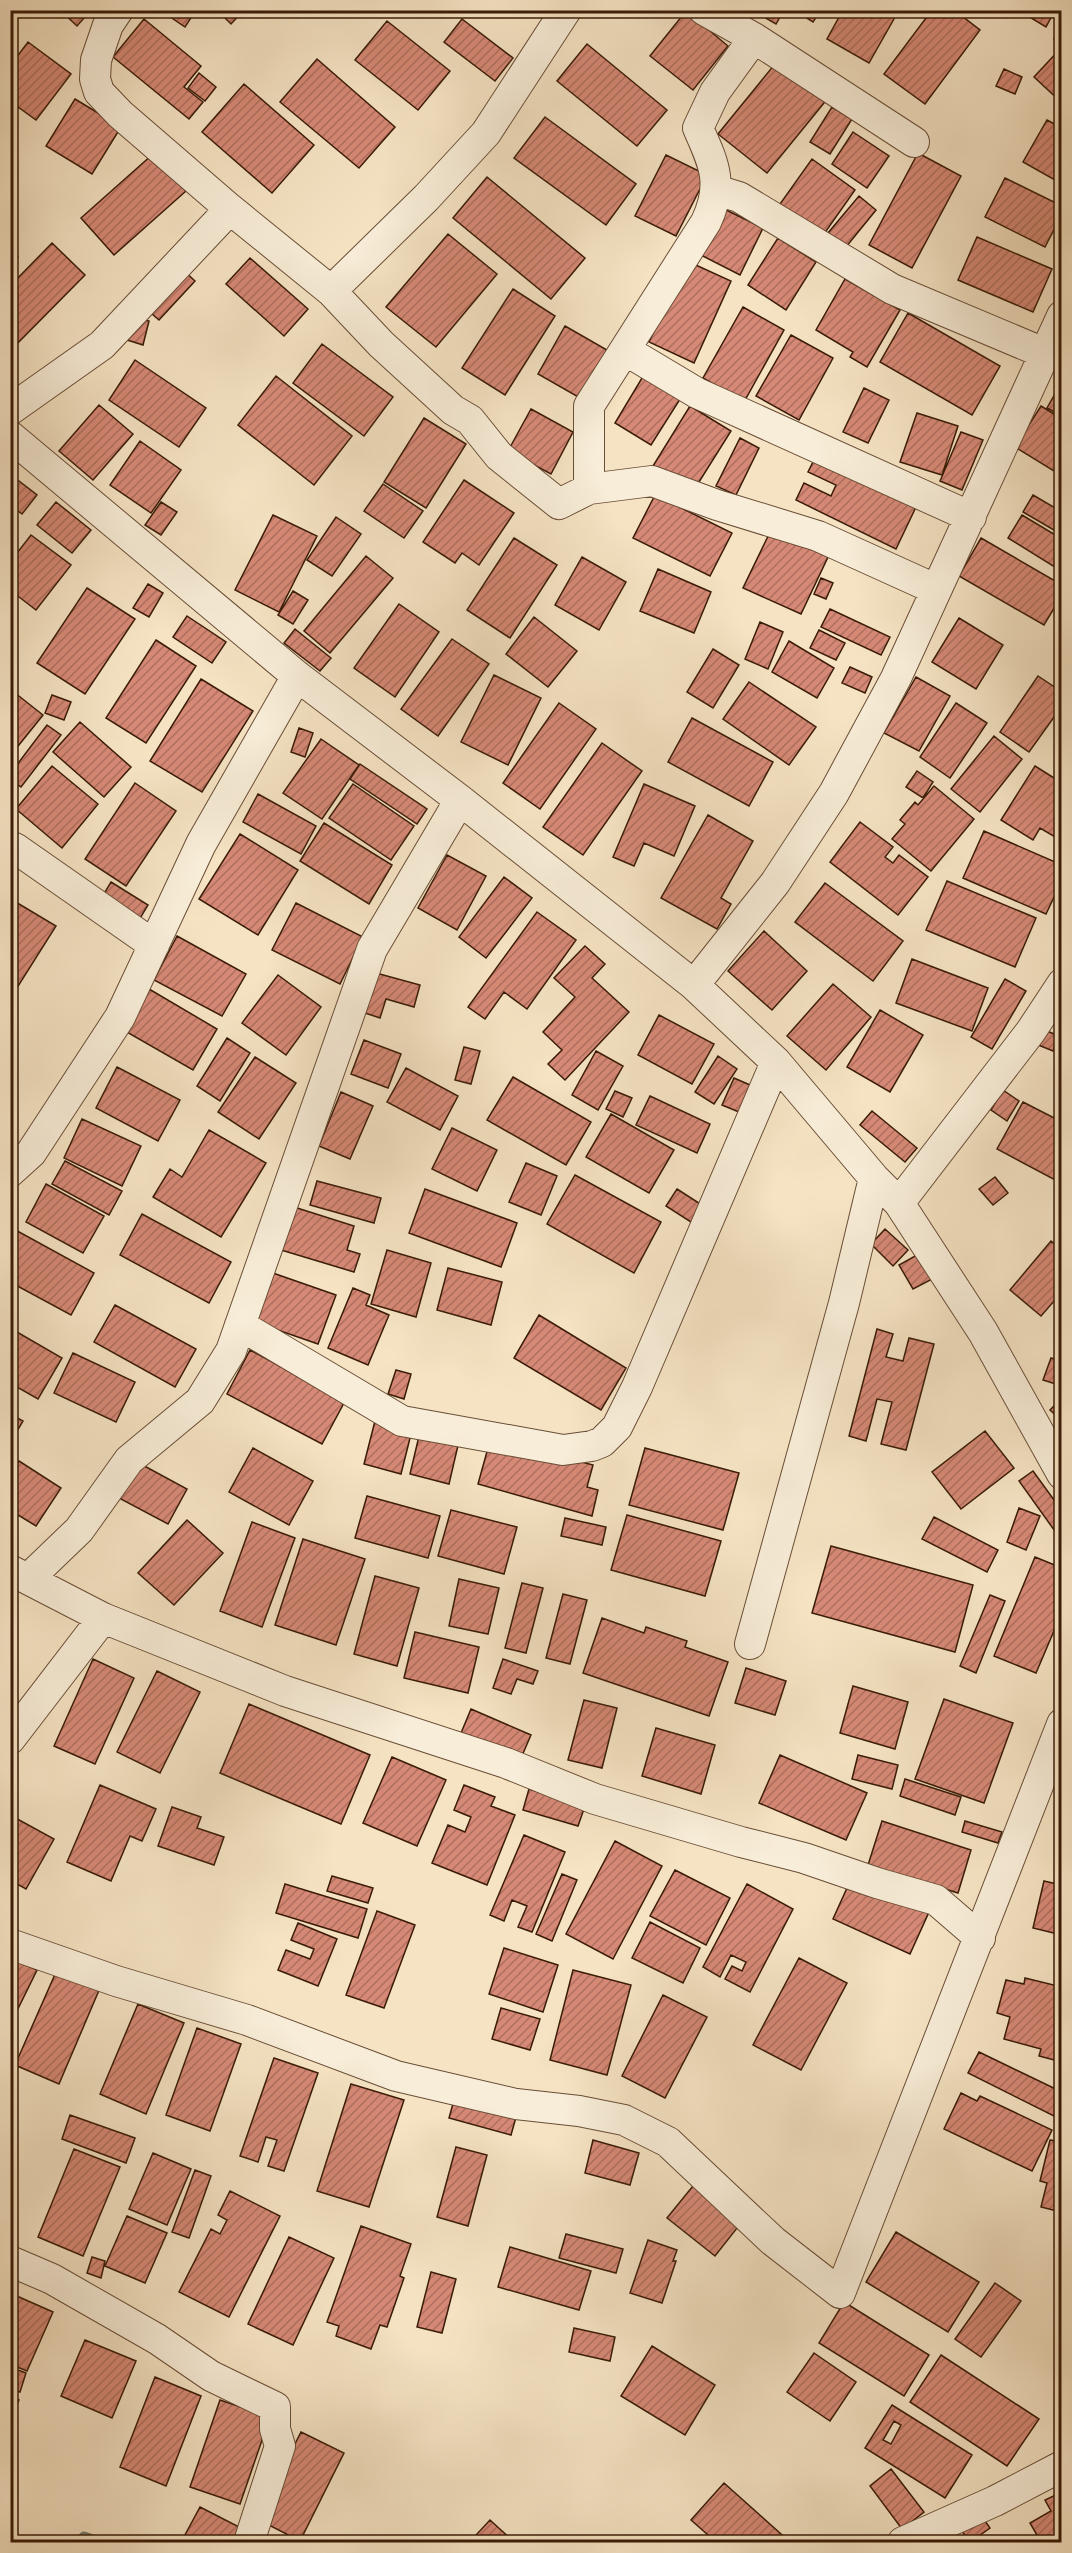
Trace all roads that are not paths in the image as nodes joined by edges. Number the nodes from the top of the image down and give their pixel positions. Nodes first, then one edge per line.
1 (118, 10) edge
2 (566, 10) edge
3 (704, 10) edge
4 (754, 38) junction
5 (914, 142) dead end
6 (717, 190) junction
7 (230, 209) junction
8 (331, 291) junction
9 (1062, 316) edge
10 (625, 350) junction
11 (1044, 353) junction
12 (10, 410) edge
13 (10, 436) edge
14 (589, 489) junction
15 (971, 517) junction
16 (935, 589) junction
17 (297, 676) junction
18 (460, 800) junction
19 (15, 848) dead end
20 (154, 945) junction
21 (1062, 984) edge
22 (694, 985) junction
23 (776, 1062) junction
24 (10, 1172) edge
25 (874, 1178) junction
26 (899, 1203) junction
27 (240, 1325) junction
28 (1062, 1474) edge
29 (20, 1574) edge
30 (104, 1618) junction
31 (750, 1644) dead end
32 (1062, 1724) edge
33 (10, 1739) edge
34 (980, 1938) junction
35 (10, 1944) edge
36 (10, 2261) edge
37 (1062, 2466) edge
38 (249, 2542) edge
39 (903, 2542) edge

1 - 7 street
2 - 8 street
3 - 4 street
4 - 5 street
4 - 6 street
6 - 10 street
6 - 11 street
7 - 8 street
7 - 12 street
8 - 14 street
9 - 11 street
10 - 14 street
10 - 15 street
11 - 15 street
13 - 17 street
14 - 16 street
15 - 16 street
16 - 22 street
17 - 18 street
17 - 20 street
18 - 22 street
18 - 27 street
19 - 20 street
20 - 24 street
21 - 26 street
22 - 23 street
23 - 25 street
23 - 27 street
25 - 26 street
25 - 31 street
26 - 28 street
27 - 29 street
29 - 30 street
30 - 33 street
30 - 34 street
32 - 34 street
34 - 35 street
36 - 38 street
37 - 39 street

